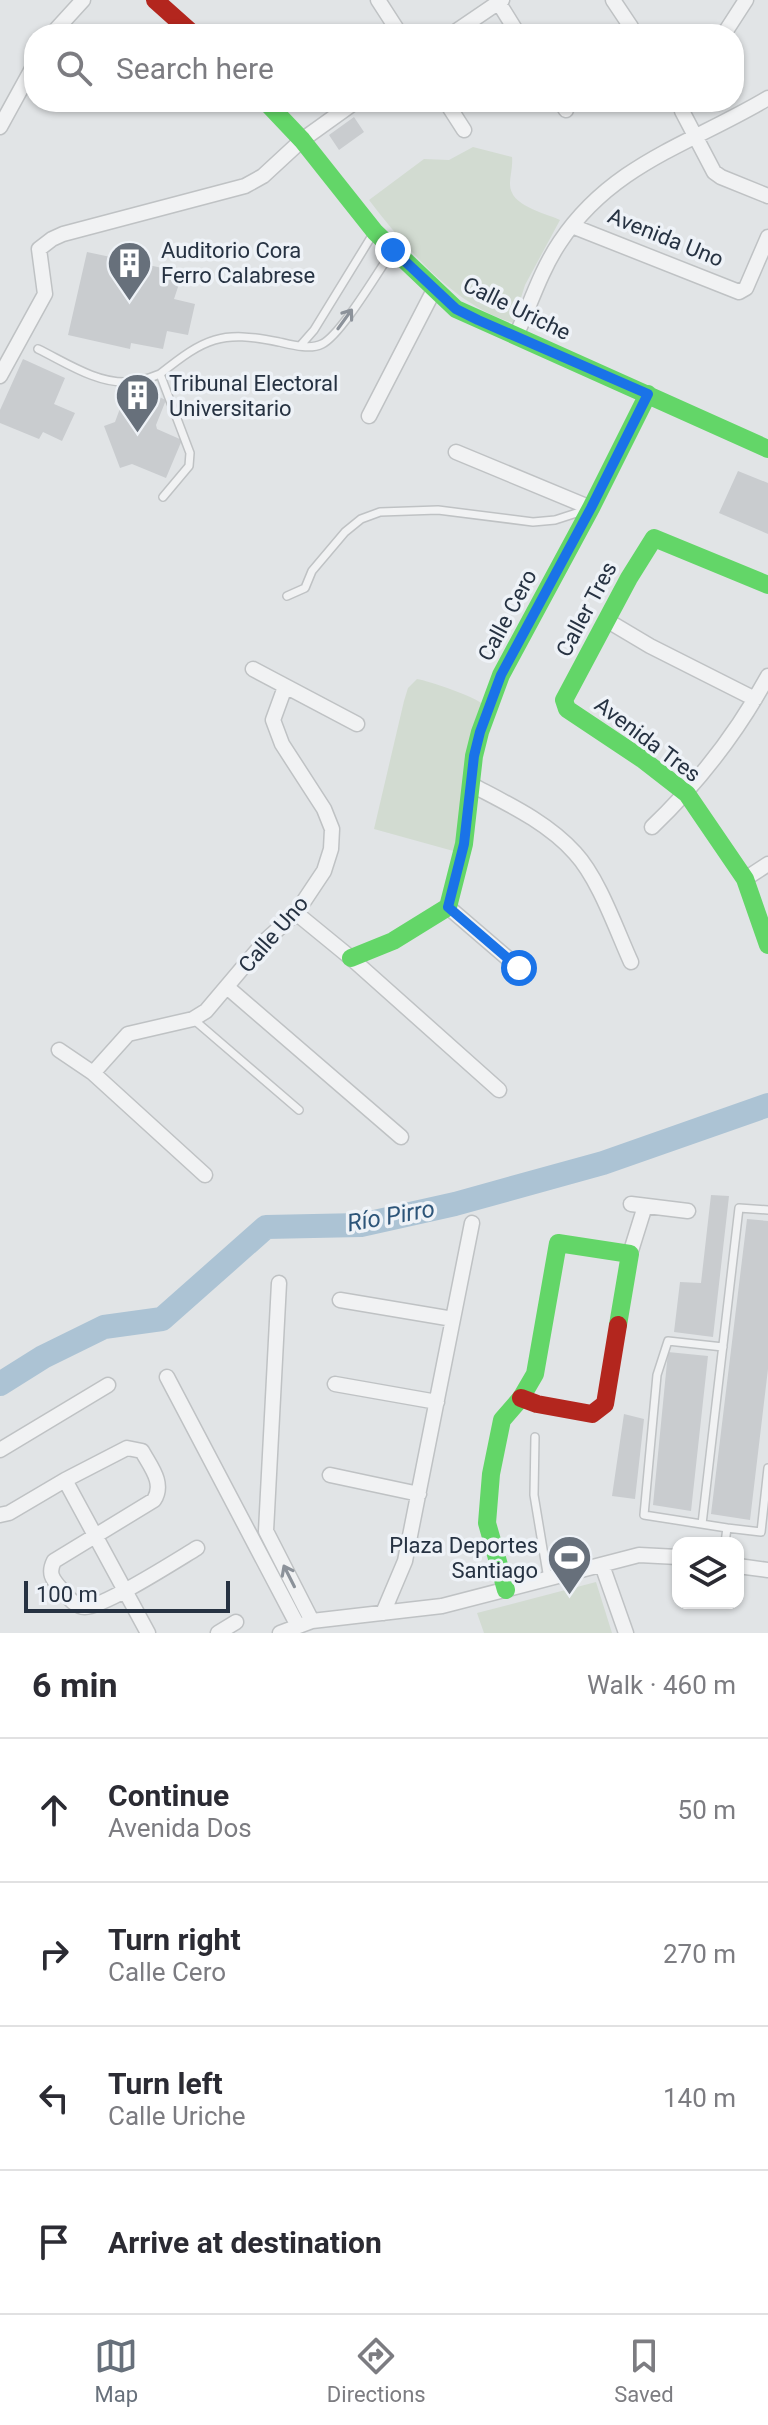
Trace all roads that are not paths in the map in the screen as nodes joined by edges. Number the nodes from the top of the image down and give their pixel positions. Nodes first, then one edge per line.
1 (83, 0) edge
2 (155, 0) edge
3 (378, 0) edge
4 (613, 0) edge
5 (746, 0) edge
6 (499, 1) edge
7 (61, 24) edge
8 (182, 24) edge
9 (394, 24) edge
10 (466, 24) edge
11 (512, 24) edge
12 (629, 24) edge
13 (730, 24) edge
14 (24, 83) edge
15 (768, 98) edge
16 (275, 112) edge
17 (341, 112) edge
18 (452, 112) edge
19 (683, 112) edge
20 (744, 112) edge
21 (744, 112) edge
22 (0, 127) edge
23 (464, 130) dead end
24 (696, 137) junction
25 (302, 140) junction
26 (768, 196) edge
27 (572, 226) junction
28 (375, 232) junction
29 (768, 237) edge
30 (393, 250) junction
31 (434, 290) junction
32 (516, 336) junction
33 (300, 346) junction
34 (38, 349) dead end
35 (160, 374) junction
36 (0, 376) edge
37 (648, 394) junction
38 (369, 416) dead end
39 (768, 449) edge
40 (456, 452) dead end
41 (163, 497) dead end
42 (591, 508) junction
43 (768, 585) edge
44 (287, 596) dead end
45 (608, 621) junction
46 (253, 669) dead end
47 (768, 676) edge
48 (285, 687) junction
49 (755, 699) junction
50 (564, 700) joint
51 (357, 724) dead end
52 (472, 785) junction
53 (687, 794) junction
54 (652, 827) dead end
55 (768, 864) edge
56 (745, 879) junction
57 (448, 907) junction
58 (296, 913) junction
59 (768, 945) edge
60 (351, 958) junction
61 (631, 962) dead end
62 (519, 968) dead end
63 (227, 987) junction
64 (193, 1019) junction
65 (59, 1050) dead end
66 (93, 1073) junction
67 (499, 1090) dead end
68 (299, 1110) dead end
69 (401, 1137) dead end
70 (205, 1175) dead end
71 (768, 1210) edge
72 (688, 1211) dead end
73 (472, 1223) dead end
74 (630, 1254) junction
75 (279, 1283) dead end
76 (340, 1300) dead end
77 (453, 1319) junction
78 (723, 1347) junction
79 (167, 1377) dead end
80 (335, 1384) dead end
81 (108, 1385) dead end
82 (521, 1398) junction
83 (437, 1402) junction
84 (535, 1437) dead end
85 (0, 1450) edge
86 (768, 1468) edge
87 (330, 1475) dead end
88 (65, 1480) junction
89 (419, 1494) junction
90 (0, 1515) edge
91 (702, 1524) junction
92 (727, 1528) junction
93 (259, 1534) junction
94 (94, 1535) junction
95 (726, 1537) edge
96 (197, 1548) dead end
97 (672, 1557) edge
98 (602, 1565) junction
99 (744, 1567) edge
100 (768, 1570) edge
101 (548, 1579) junction
102 (506, 1590) junction
103 (124, 1591) junction
104 (383, 1613) junction
105 (236, 1622) dead end
106 (305, 1624) junction
107 (148, 1633) edge
108 (218, 1633) edge
109 (280, 1633) edge
110 (626, 1633) edge

1 - 7 street
2 - 8 street
3 - 9 street
4 - 12 street
5 - 13 street
6 - 10 street
6 - 11 street
14 - 22 street
15 - 21 street
16 - 25 street, Calle Uriche
17 - 25 street
18 - 23 street
19 - 24 street
20 - 24 street
24 - 26 street
24 - 27 street
25 - 28 street, Calle Uriche
25 - 36 street
27 - 29 street, Avenida Uno
27 - 32 street
28 - 30 street, Calle Uriche
28 - 33 lane
30 - 31 street, Calle Uriche
33 -> 30 lane
31 - 32 street, Calle Uriche
31 - 38 street
32 - 37 street, Calle Uriche
33 - 35 lane
34 - 35 lane
35 - 41 lane
37 - 39 street, Calle Uriche
37 - 42 street, Calle Cero
40 - 42 street
42 - 44 lane
42 - 52 street, Calle Cero
43 - 45 street, Caller Tres
45 - 49 street
45 - 50 street, Caller Tres
46 - 48 street
47 - 49 street
48 - 51 street
48 - 58 street, Calle Uno
49 - 53 street
50 - 53 street, Avenida Tres
52 - 57 street, Calle Cero
52 - 61 street
53 - 54 street
53 - 56 street, Avenida Tres
55 - 56 street
56 - 59 street, Avenida Tres
57 - 60 street
57 - 62 street
58 - 60 street
58 - 63 street, Calle Uno
60 - 67 street
63 - 64 street, Calle Uno
63 - 69 street
64 - 66 street, Calle Uno
64 - 68 lane
65 - 66 street
66 - 70 street
71 - 78 lane
72 - 74 street
73 - 77 street
74 - 82 street
74 - 82 street
75 - 93 street
76 - 77 street
77 - 83 street
78 - 91 lane
78 - 91 lane
79 - 93 street
80 - 83 street
81 - 85 street
82 - 102 street
83 - 89 street
84 - 101 lane
86 - 92 lane
87 - 89 street
88 - 90 street
88 - 94 street
88 - 94 street
89 - 104 street
91 - 92 lane
92 - 95 lane
93 - 106 street
94 - 103 street
94 - 103 street
96 - 103 street
97 - 98 street
98 - 101 street
98 - 110 street
99 - 100 street
101 - 102 street
102 - 104 street
103 - 107 street
104 - 106 street
105 - 108 street
106 - 109 street

